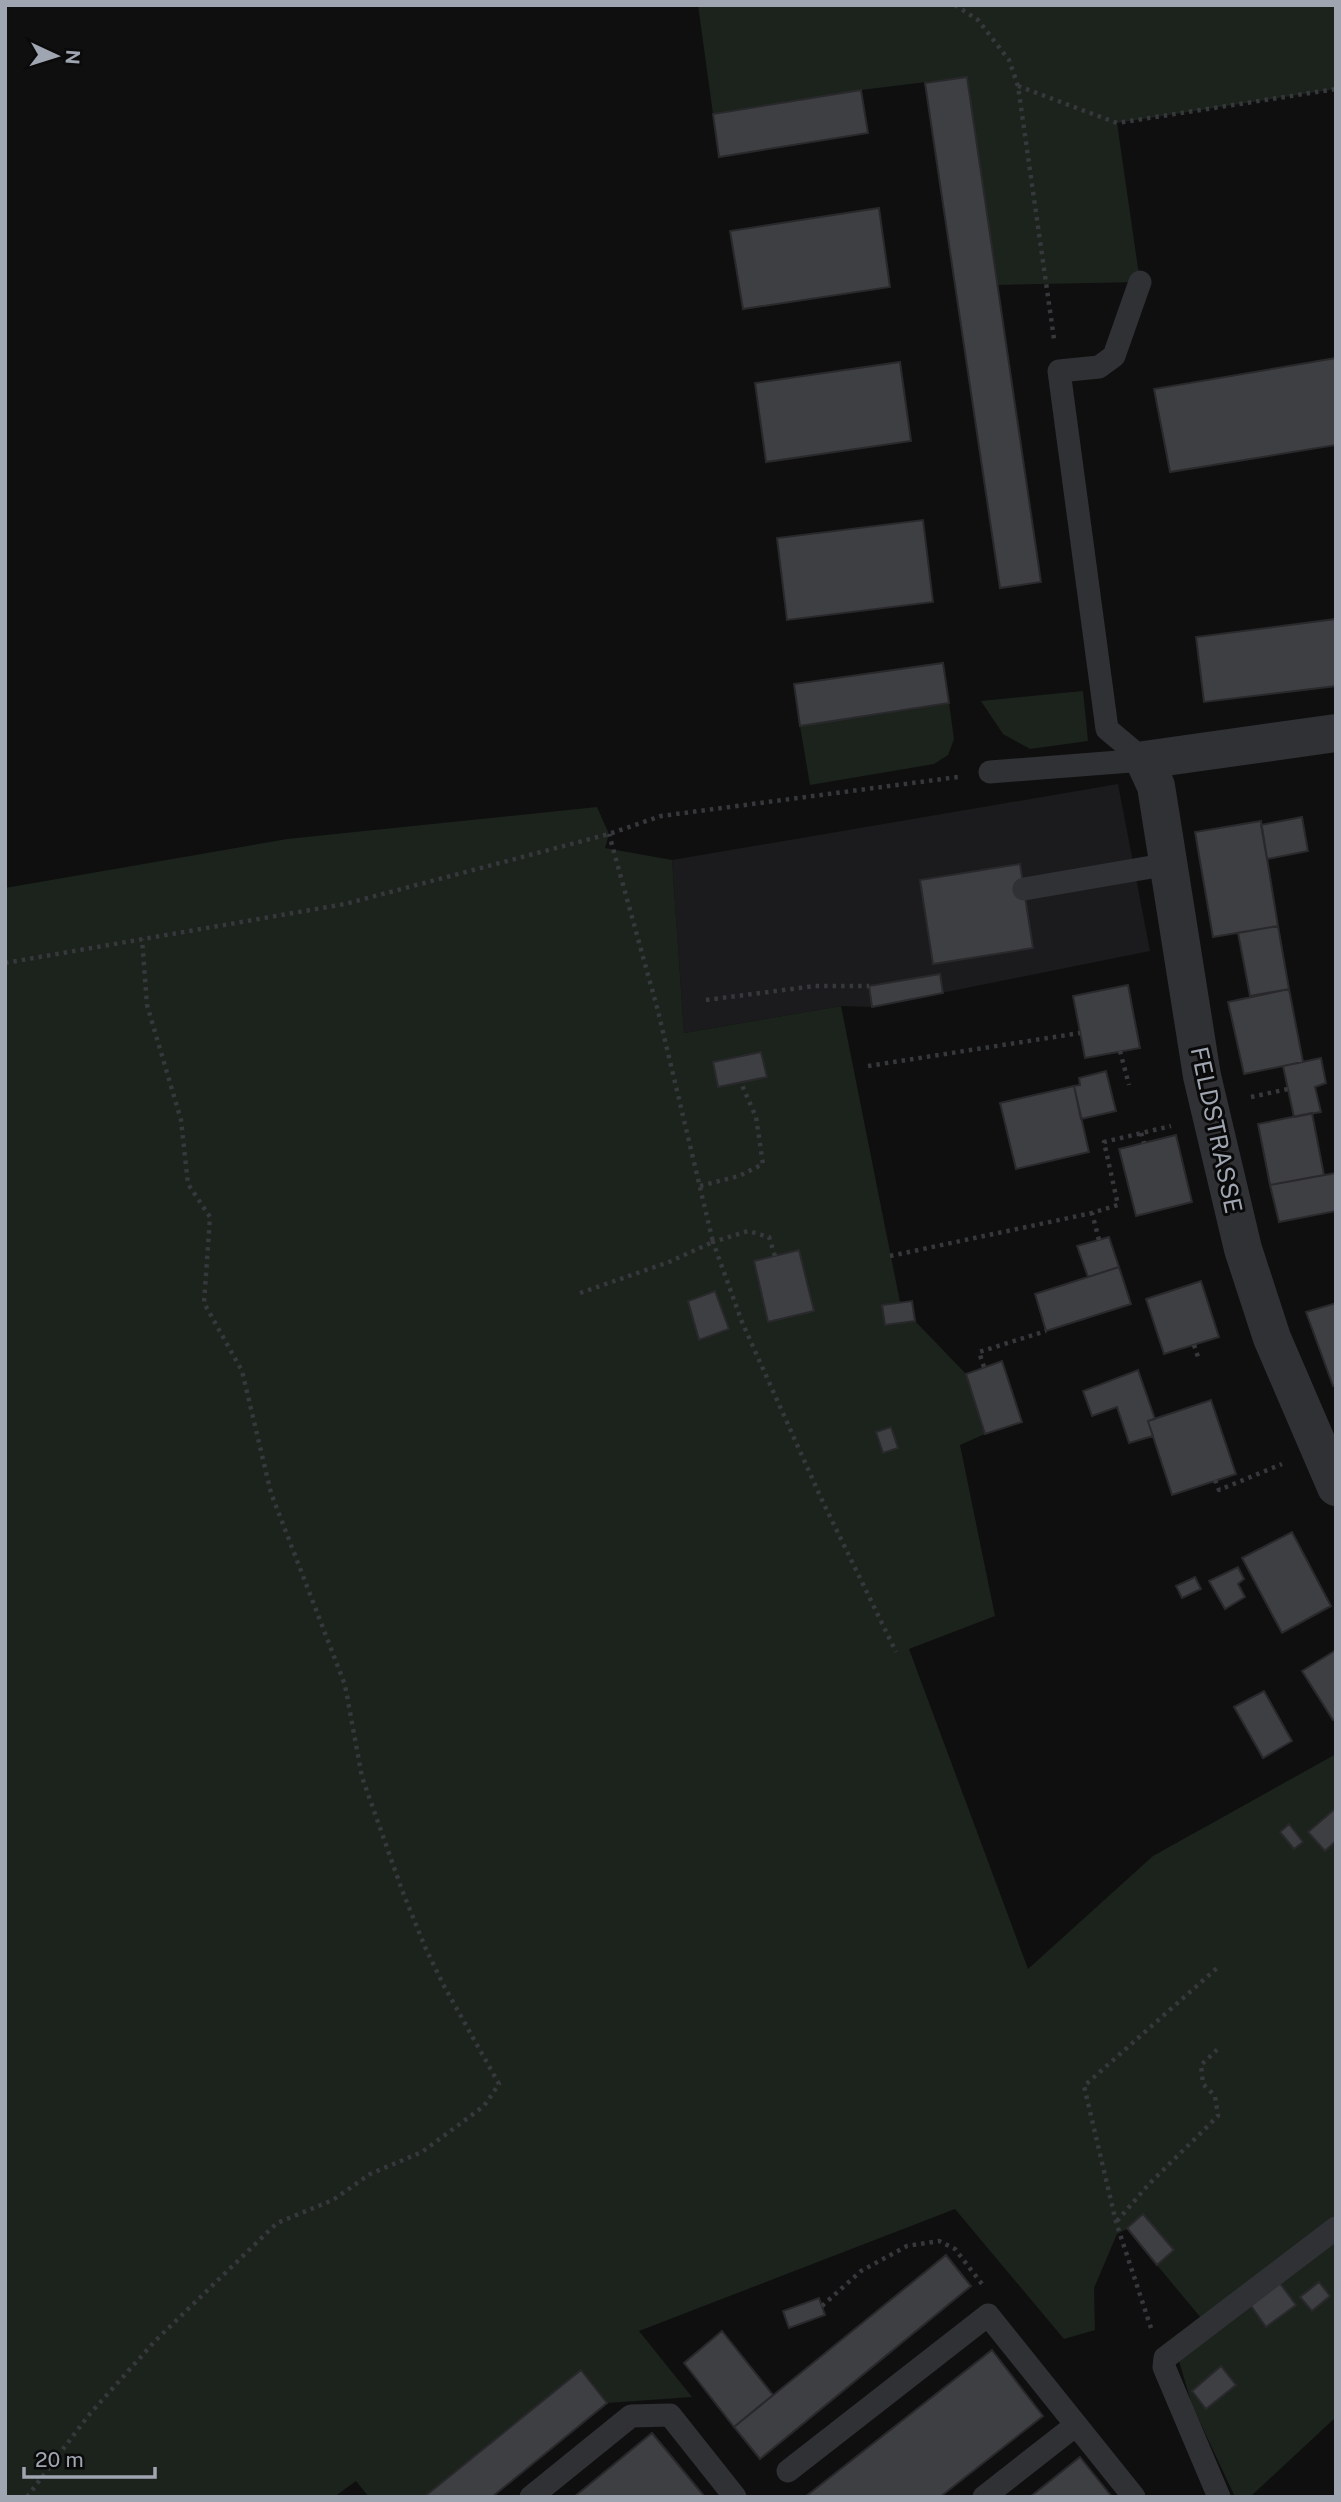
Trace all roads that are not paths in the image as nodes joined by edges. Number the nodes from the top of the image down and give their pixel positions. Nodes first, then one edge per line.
1 (1140, 282) dead end
2 (1336, 733) edge
3 (1144, 760) junction
4 (990, 772) road end
5 (1169, 864) junction
6 (1024, 889) dead end
7 (1327, 1445) edge
8 (1336, 1487) edge
9 (1336, 2228) edge
10 (1076, 2425) junction
11 (788, 2471) dead end
12 (531, 2497) edge
13 (736, 2497) edge
14 (984, 2497) edge
15 (1135, 2497) edge
16 (1219, 2497) edge

1 - 3 lane
2 - 3 street
3 - 4 lane
3 - 5 street, FELDSTRASSE
5 - 6 lane
5 - 7 street, FELDSTRASSE
7 - 8 street, FELDSTRASSE
9 - 16 lane
10 - 11 lane
10 - 14 lane
10 - 15 lane
12 - 13 lane

